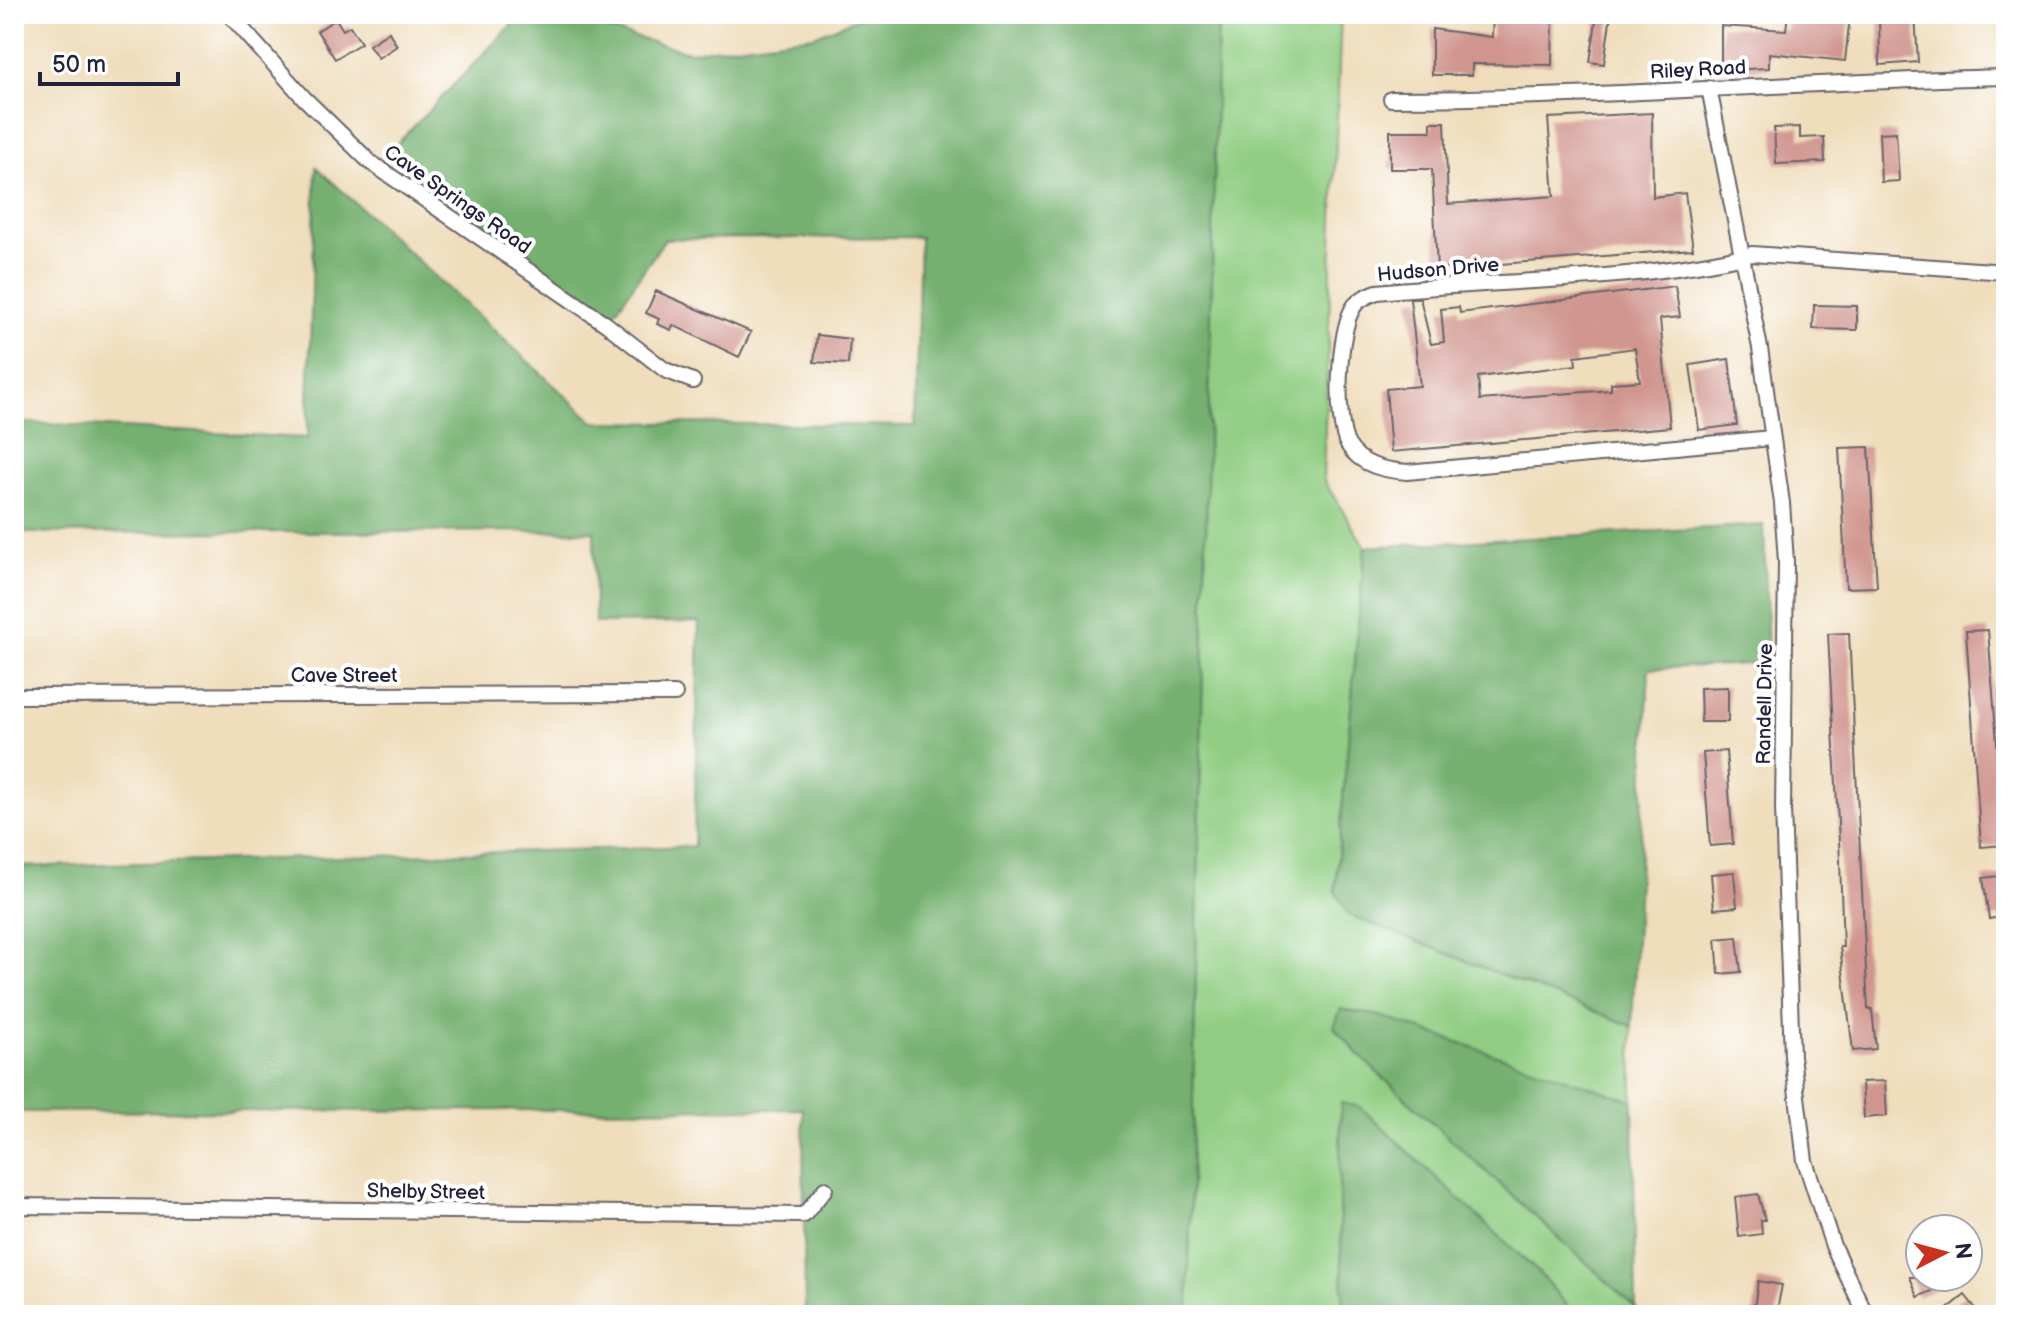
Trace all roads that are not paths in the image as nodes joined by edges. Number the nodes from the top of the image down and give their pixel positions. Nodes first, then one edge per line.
1 (229, 14) edge
2 (2006, 77) edge
3 (1709, 88) junction
4 (1391, 99) dead end
5 (1743, 256) junction
6 (2006, 272) edge
7 (693, 381) dead end
8 (1772, 438) junction
9 (675, 694) dead end
10 (14, 696) edge
11 (825, 1189) dead end
12 (14, 1206) edge
13 (1866, 1315) edge

1 - 7 street, Cave Springs Road
2 - 3 street, Riley Road
3 - 4 street, Riley Road
3 - 5 street, Randell Drive
5 - 6 street, Hudson Drive
5 - 8 street, Randell Drive
5 - 8 street, Hudson Drive
8 - 13 street, Randell Drive
9 - 10 street, Cave Street
11 - 12 street, Shelby Street

